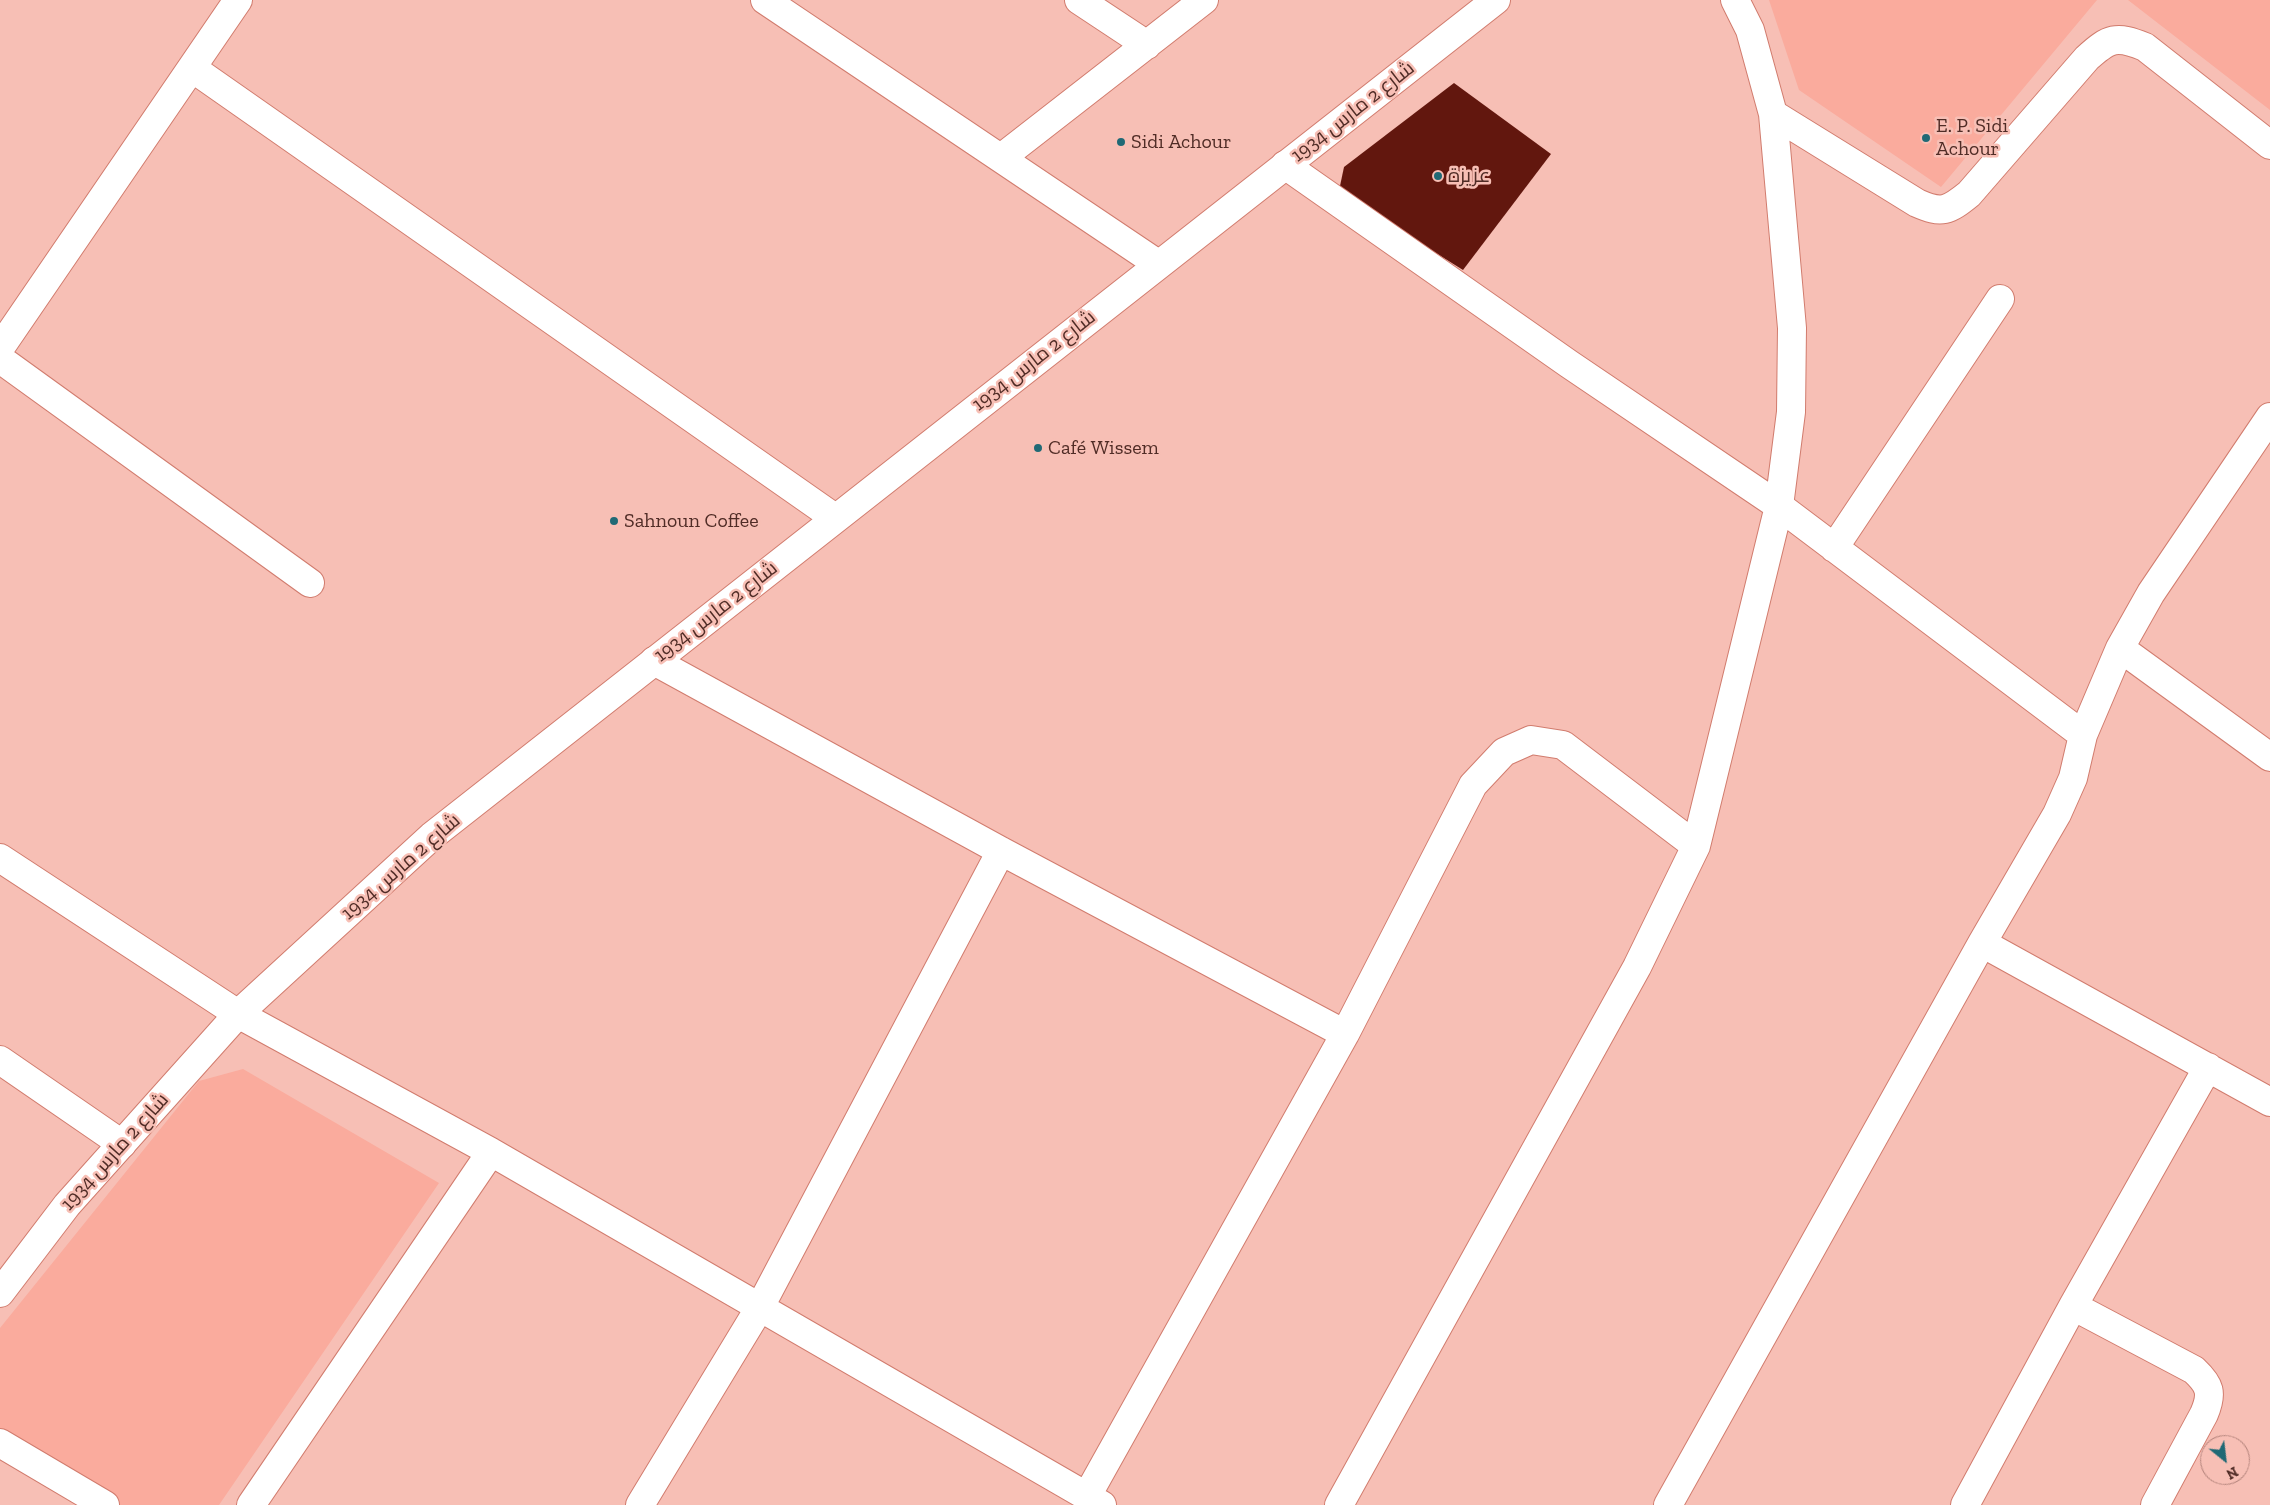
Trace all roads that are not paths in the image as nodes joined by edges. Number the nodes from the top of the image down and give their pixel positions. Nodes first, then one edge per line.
1 (238, 0) edge
2 (765, 0) edge
3 (1079, 0) edge
4 (1204, 0) edge
5 (1496, 0) edge
6 (1734, 0) edge
7 (1147, 44) junction
8 (192, 68) junction
9 (1773, 114) junction
10 (2270, 145) edge
11 (1001, 158) junction
12 (1285, 165) junction
13 (1158, 264) junction
14 (2000, 299) dead end
15 (0, 348) edge
16 (0, 359) edge
17 (2270, 417) edge
18 (1779, 506) junction
19 (835, 518) junction
20 (1834, 548) junction
21 (310, 583) dead end
22 (2120, 648) junction
23 (654, 661) junction
24 (2083, 735) junction
25 (2270, 756) edge
26 (1696, 846) junction
27 (1000, 851) junction
28 (0, 858) edge
29 (1982, 943) junction
30 (238, 1014) junction
31 (1345, 1034) junction
32 (0, 1060) edge
33 (2208, 1067) junction
34 (2270, 1102) edge
35 (122, 1144) junction
36 (491, 1152) junction
37 (0, 1293) edge
38 (2073, 1306) junction
39 (760, 1307) junction
40 (0, 1443) edge
41 (1094, 1501) edge
42 (105, 1505) edge
43 (250, 1505) edge
44 (640, 1505) edge
45 (1339, 1505) edge
46 (1668, 1505) edge
47 (1965, 1505) edge
48 (2154, 1505) edge

1 - 8 street
2 - 11 street
3 - 7 street
4 - 7 street
5 - 12 street, شارع 2 مارس 1934
6 - 9 street
7 - 11 street
8 - 15 street
8 - 19 street
9 - 10 street
9 - 18 street
11 - 13 street
12 - 13 street, شارع 2 مارس 1934
12 - 18 street
13 - 19 street, شارع 2 مارس 1934
14 - 20 street
16 - 21 street
17 - 22 street
18 - 20 street
18 - 26 street
19 - 23 street, شارع 2 مارس 1934
20 - 24 street
22 - 24 street
22 - 25 street
23 - 27 street
23 - 30 street, شارع 2 مارس 1934
24 - 29 street
26 - 31 street
26 - 45 street
27 - 31 street
27 - 39 street
28 - 30 street
29 - 33 street
29 - 46 street
30 - 35 street, شارع 2 مارس 1934
30 - 36 street
31 - 41 street
32 - 35 street
33 - 34 street
33 - 38 street
35 - 37 street, شارع 2 مارس 1934
36 - 39 street
36 - 43 street
38 - 47 street
38 - 48 street
39 - 41 street
39 - 44 street
40 - 42 street

